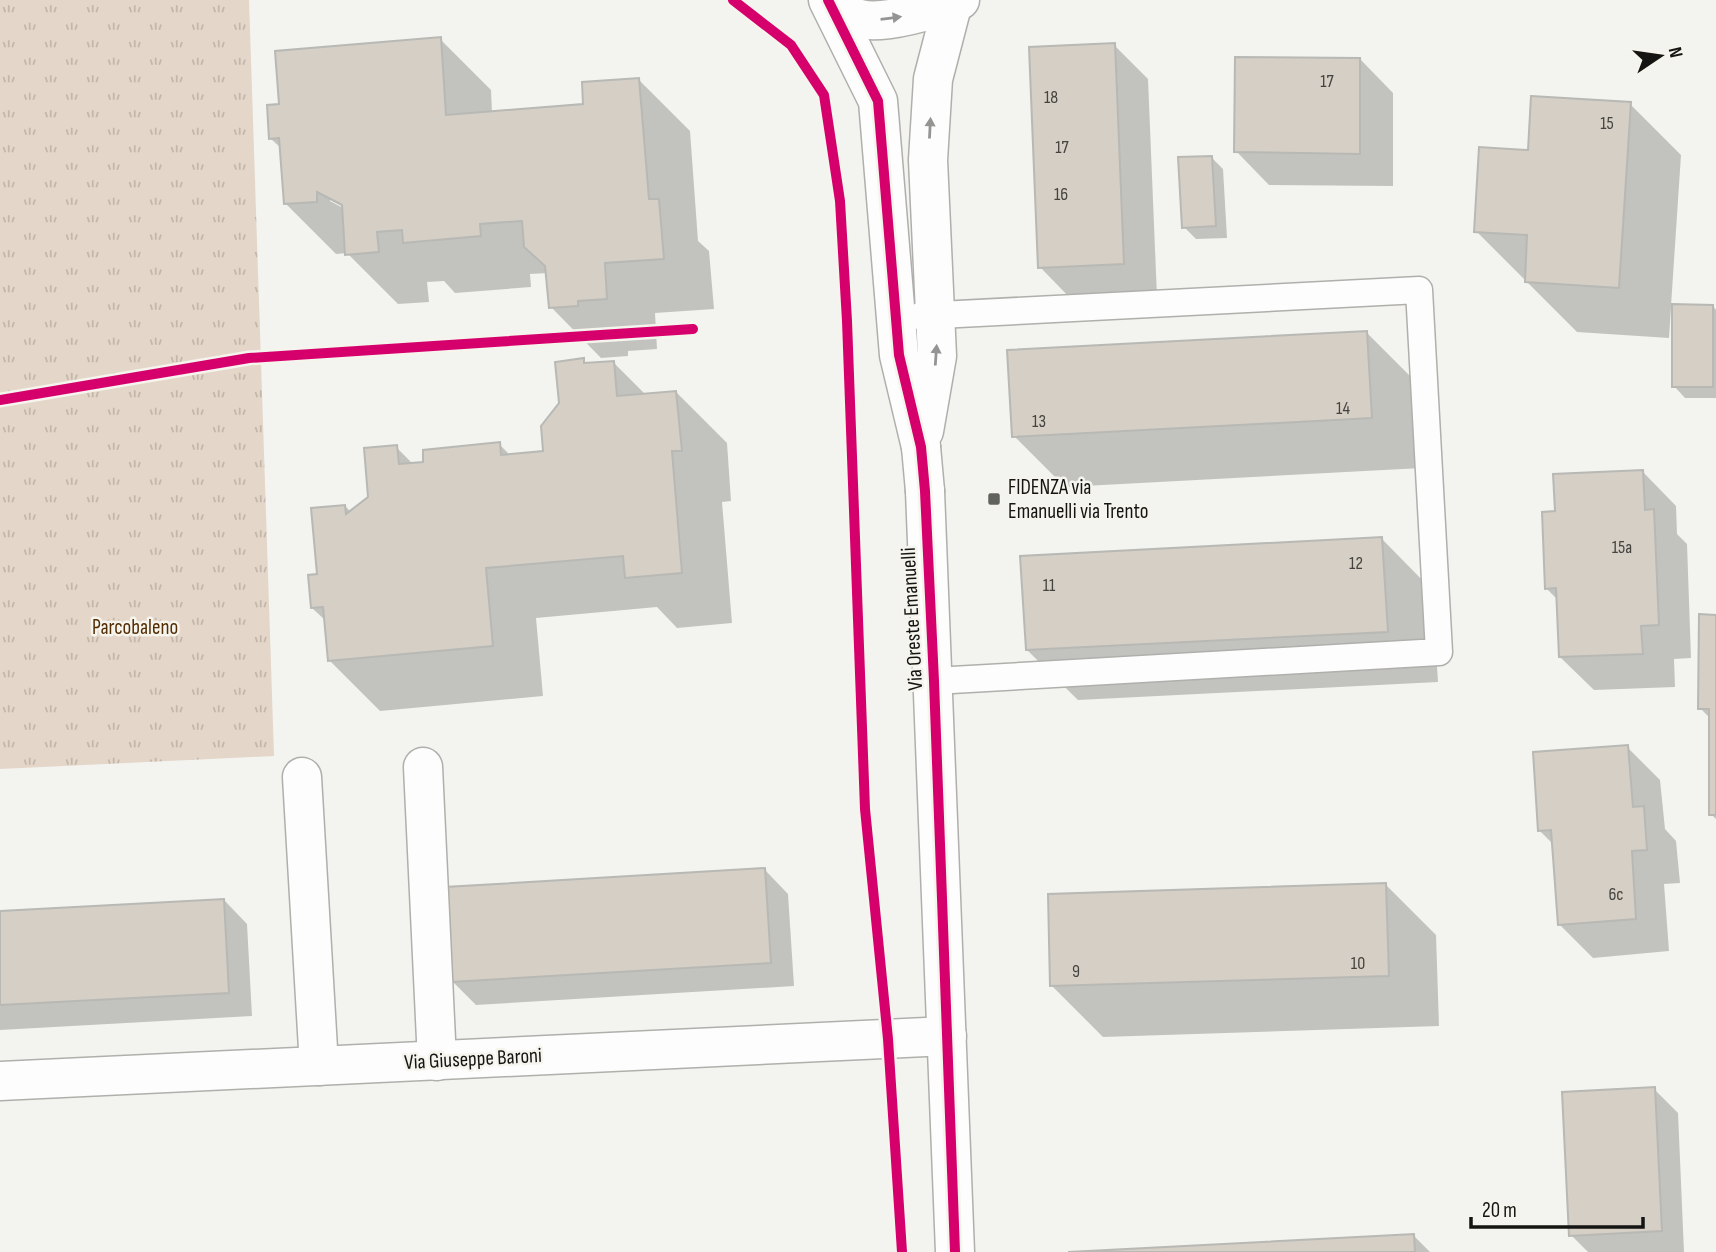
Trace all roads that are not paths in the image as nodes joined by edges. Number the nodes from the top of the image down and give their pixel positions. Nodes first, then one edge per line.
1 (830, 0) edge
2 (956, 1) edge
3 (936, 316) junction
4 (897, 317) junction
5 (921, 447) junction
6 (934, 681) junction
7 (423, 766) dead end
8 (302, 777) dead end
9 (947, 1036) junction
10 (438, 1061) junction
11 (319, 1066) junction
12 (0, 1081) edge
13 (955, 1252) edge

1 -> 2 street
1 - 4 street, Via Oreste Emanuelli
3 -> 2 street, Via Oreste Emanuelli
3 - 4 lane
5 -> 3 street, Via Oreste Emanuelli
3 - 6 lane
4 - 5 street, Via Oreste Emanuelli
5 - 6 street, Via Oreste Emanuelli
6 - 9 street, Via Oreste Emanuelli
7 - 10 street
8 - 11 street
9 - 10 street, Via Giuseppe Baroni
9 - 13 street, Via Oreste Emanuelli
10 - 11 street, Via Giuseppe Baroni
11 - 12 street, Via Giuseppe Baroni

